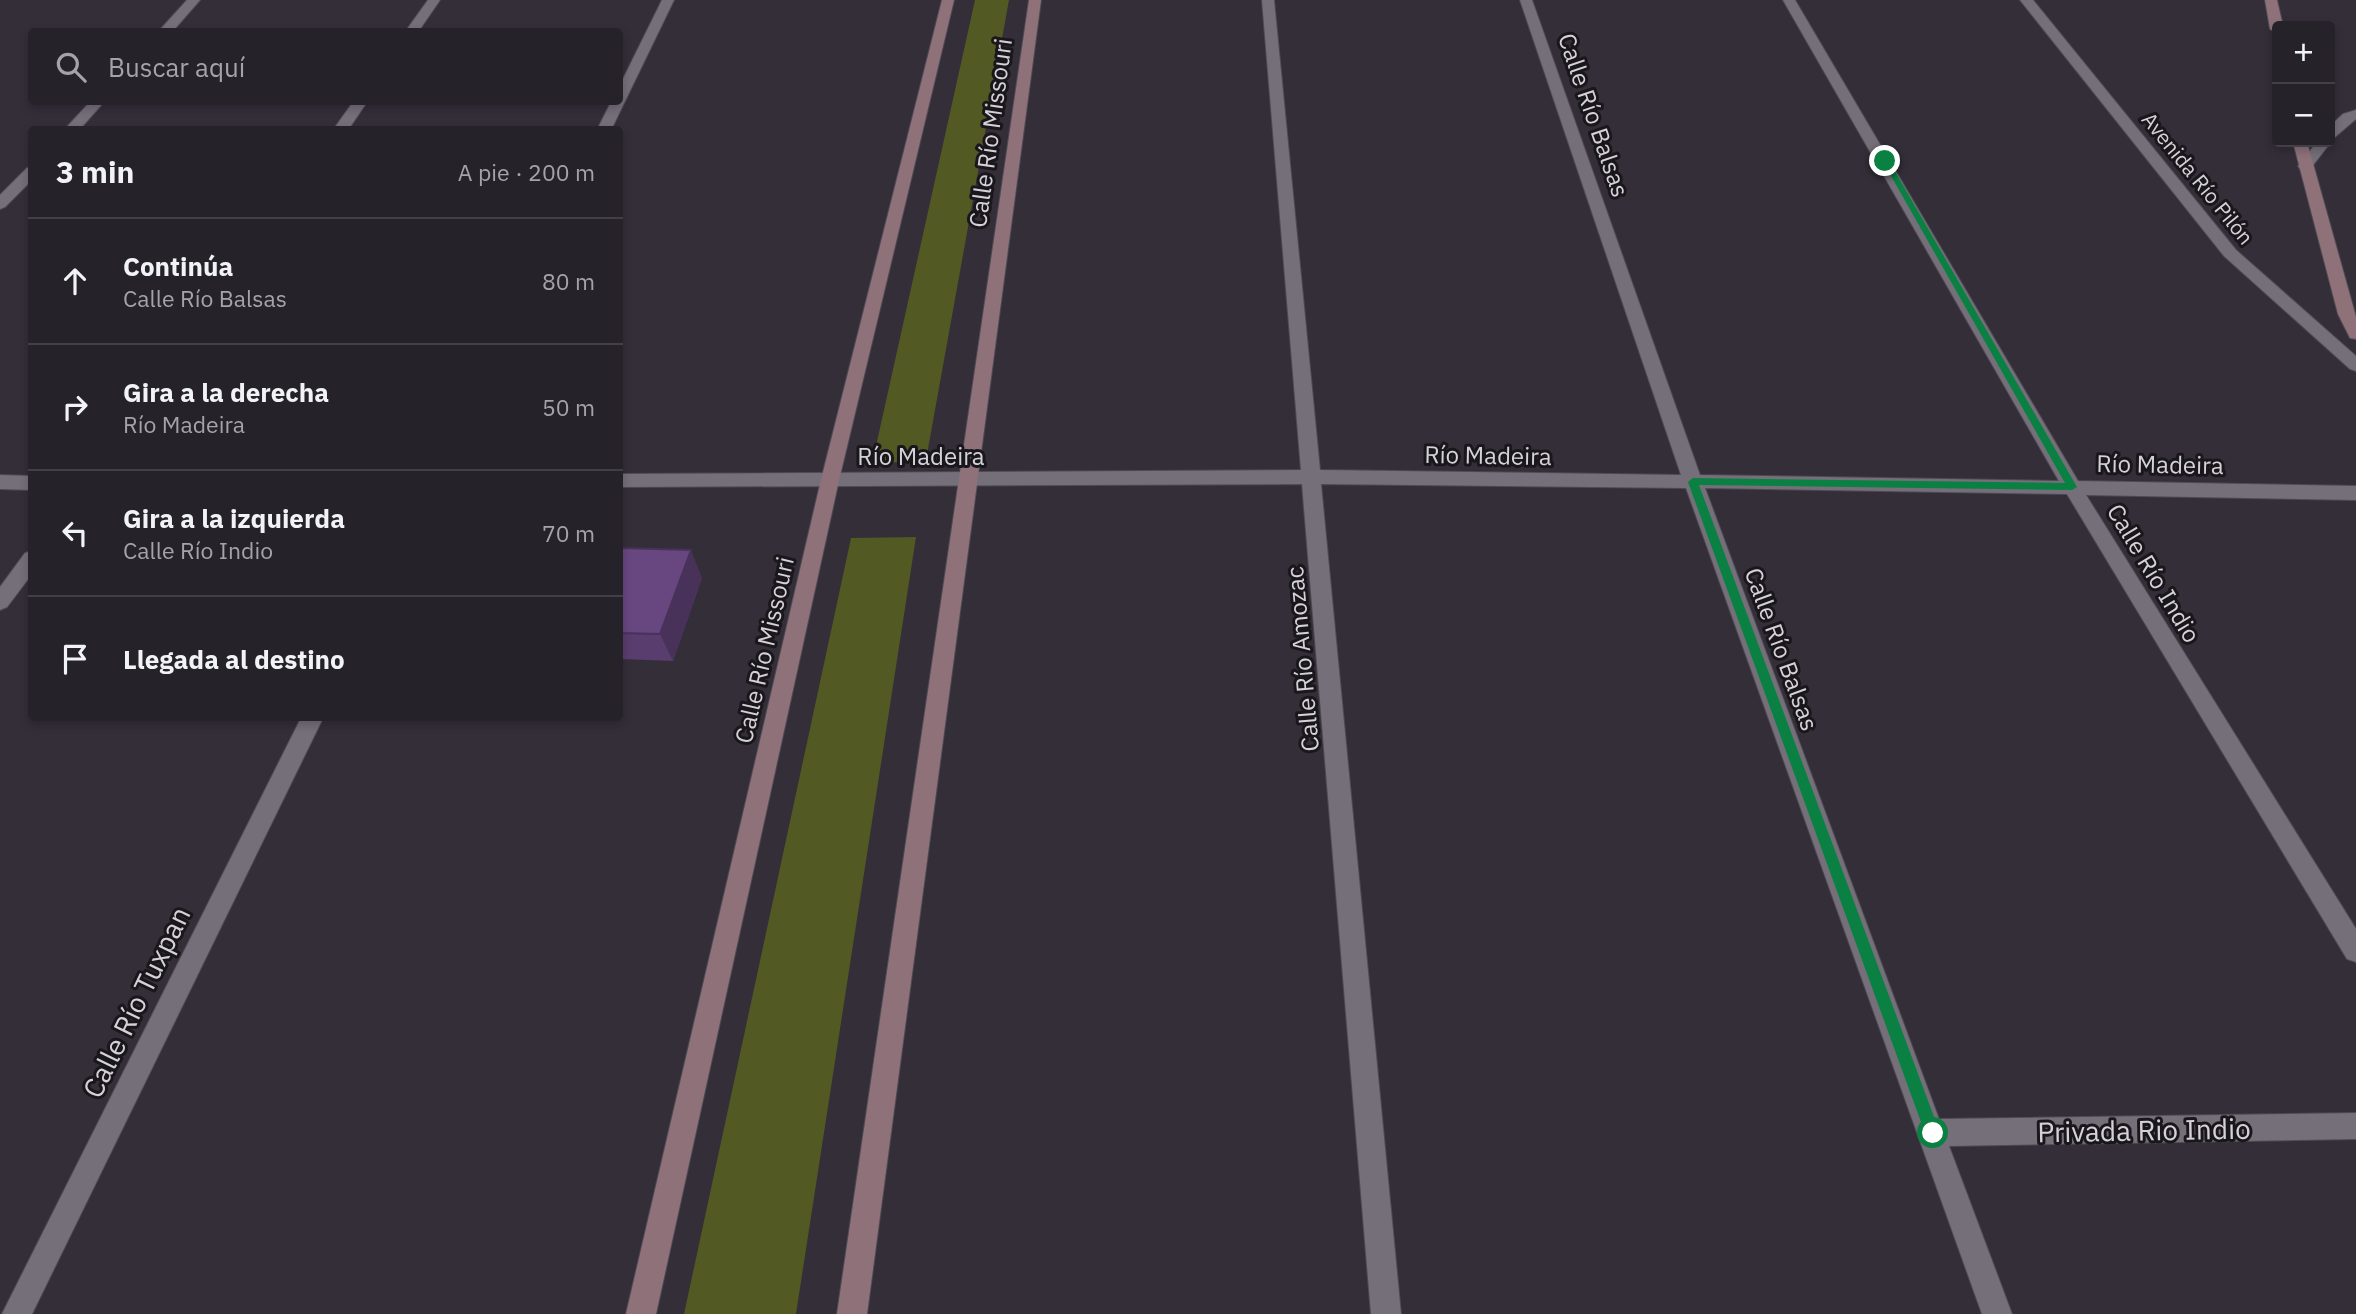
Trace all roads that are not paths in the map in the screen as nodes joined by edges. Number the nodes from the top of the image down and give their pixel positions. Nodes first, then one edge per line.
1 (194, 0) edge
2 (434, 0) edge
3 (668, 0) edge
4 (948, 0) edge
5 (1035, 0) edge
6 (1268, 0) edge
7 (1526, 0) edge
8 (1789, 0) edge
9 (2026, 0) edge
10 (2272, 0) edge
11 (2276, 21) edge
12 (168, 28) edge
13 (414, 28) edge
14 (623, 92) edge
15 (94, 105) edge
16 (358, 105) edge
17 (616, 105) edge
18 (2356, 114) edge
19 (75, 126) edge
20 (343, 126) edge
21 (606, 126) edge
22 (2335, 129) edge
23 (2301, 147) edge
24 (2320, 147) edge
25 (2305, 166) junction
26 (28, 175) edge
27 (0, 204) edge
28 (2351, 315) edge
29 (2356, 334) edge
30 (2356, 365) edge
31 (1312, 477) junction
32 (830, 480) junction
33 (623, 481) edge
34 (967, 481) junction
35 (0, 482) edge
36 (1693, 482) junction
37 (28, 483) edge
38 (2072, 487) junction
39 (2356, 493) edge
40 (28, 564) edge
41 (0, 602) edge
42 (311, 721) edge
43 (2356, 951) edge
44 (2356, 1126) edge
45 (1933, 1133) junction
46 (17, 1314) edge
47 (641, 1314) edge
48 (852, 1314) edge
49 (1386, 1314) edge
50 (1997, 1314) edge

1 - 12 street
2 - 13 street
3 - 14 street
4 - 32 street, Calle Río Missouri
5 - 34 street, Calle Río Missouri
6 - 31 street, Calle Río Amozac
7 - 36 street, Calle Río Balsas
8 - 38 street, Calle Río Indio
9 - 30 street, Avenida Río Pilón
10 - 11 street
15 - 19 street
16 - 20 street
17 - 21 street
18 - 22 street
23 - 25 street
24 - 25 street
25 - 28 street
26 - 27 street
28 - 29 street
31 - 34 street, Río Madeira
31 - 36 street, Río Madeira
31 - 49 street, Calle Río Amozac
32 - 33 street, Río Madeira
32 - 34 street, Río Madeira
32 - 47 street, Calle Río Missouri
34 - 48 street, Calle Río Missouri
35 - 37 street
36 - 38 street, Río Madeira
36 - 45 street, Calle Río Balsas
38 - 39 street, Río Madeira
38 - 43 street, Calle Río Indio
40 - 41 street
42 - 46 street, Calle Río Tuxpan
44 - 45 street, Privada Rio Indio
45 - 50 street, Calle Río Balsas

